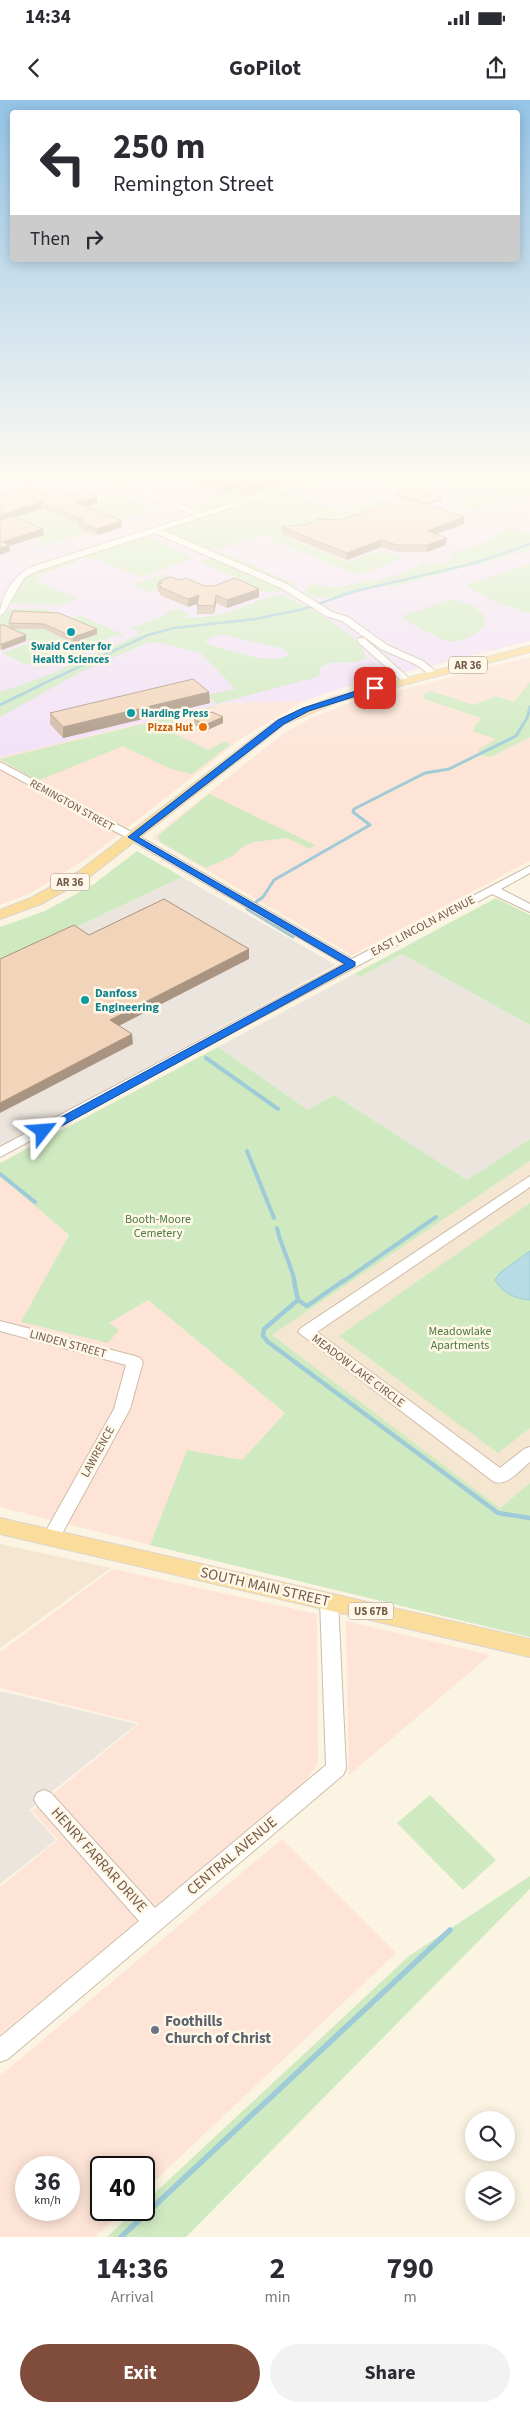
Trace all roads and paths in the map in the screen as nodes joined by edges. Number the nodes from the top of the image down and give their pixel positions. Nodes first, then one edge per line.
1 (21, 576) edge
2 (244, 576) edge
3 (260, 576) edge
4 (289, 591) junction
5 (0, 613) edge
6 (329, 614) junction
7 (530, 649) edge
8 (434, 674) junction
9 (406, 680) junction
10 (0, 765) edge
11 (132, 837) junction
12 (530, 869) edge
13 (492, 889) junction
14 (530, 909) edge
15 (0, 915) edge
16 (352, 964) junction
17 (0, 1153) edge
18 (530, 1180) edge
19 (0, 1326) edge
20 (135, 1362) joint
21 (530, 1453) edge
22 (0, 1526) edge
23 (51, 1538) junction
24 (329, 1601) junction
25 (530, 1648) edge
26 (44, 1799) dead end
27 (154, 1922) junction
28 (0, 2051) edge

1 - 5 street
2 - 4 street
3 - 4 street
4 - 6 street
6 - 8 street
6 - 9 street
7 - 8 main road, AR 36
8 - 9 main road, AR 36
9 - 11 main road, AR 36
10 - 11 street, REMINGTON STREET
11 - 15 main road, AR 36
11 - 16 street, REMINGTON STREET
12 - 13 street, EAST LINCOLN AVENUE
13 - 14 street
13 - 16 street, EAST LINCOLN AVENUE
16 - 17 street, EAST LINCOLN AVENUE
18 - 21 street, MEADOW LAKE CIRCLE
19 - 20 street, LINDEN STREET
20 - 23 street, LAWRENCE
22 - 23 main road, SOUTH MAIN STREET / US 67B
23 - 24 main road, SOUTH MAIN STREET / US 67B
24 - 25 main road, SOUTH MAIN STREET / US 67B
24 - 27 street, CENTRAL AVENUE
26 - 27 street, HENRY FARRAR DRIVE
27 - 28 street, CENTRAL AVENUE

